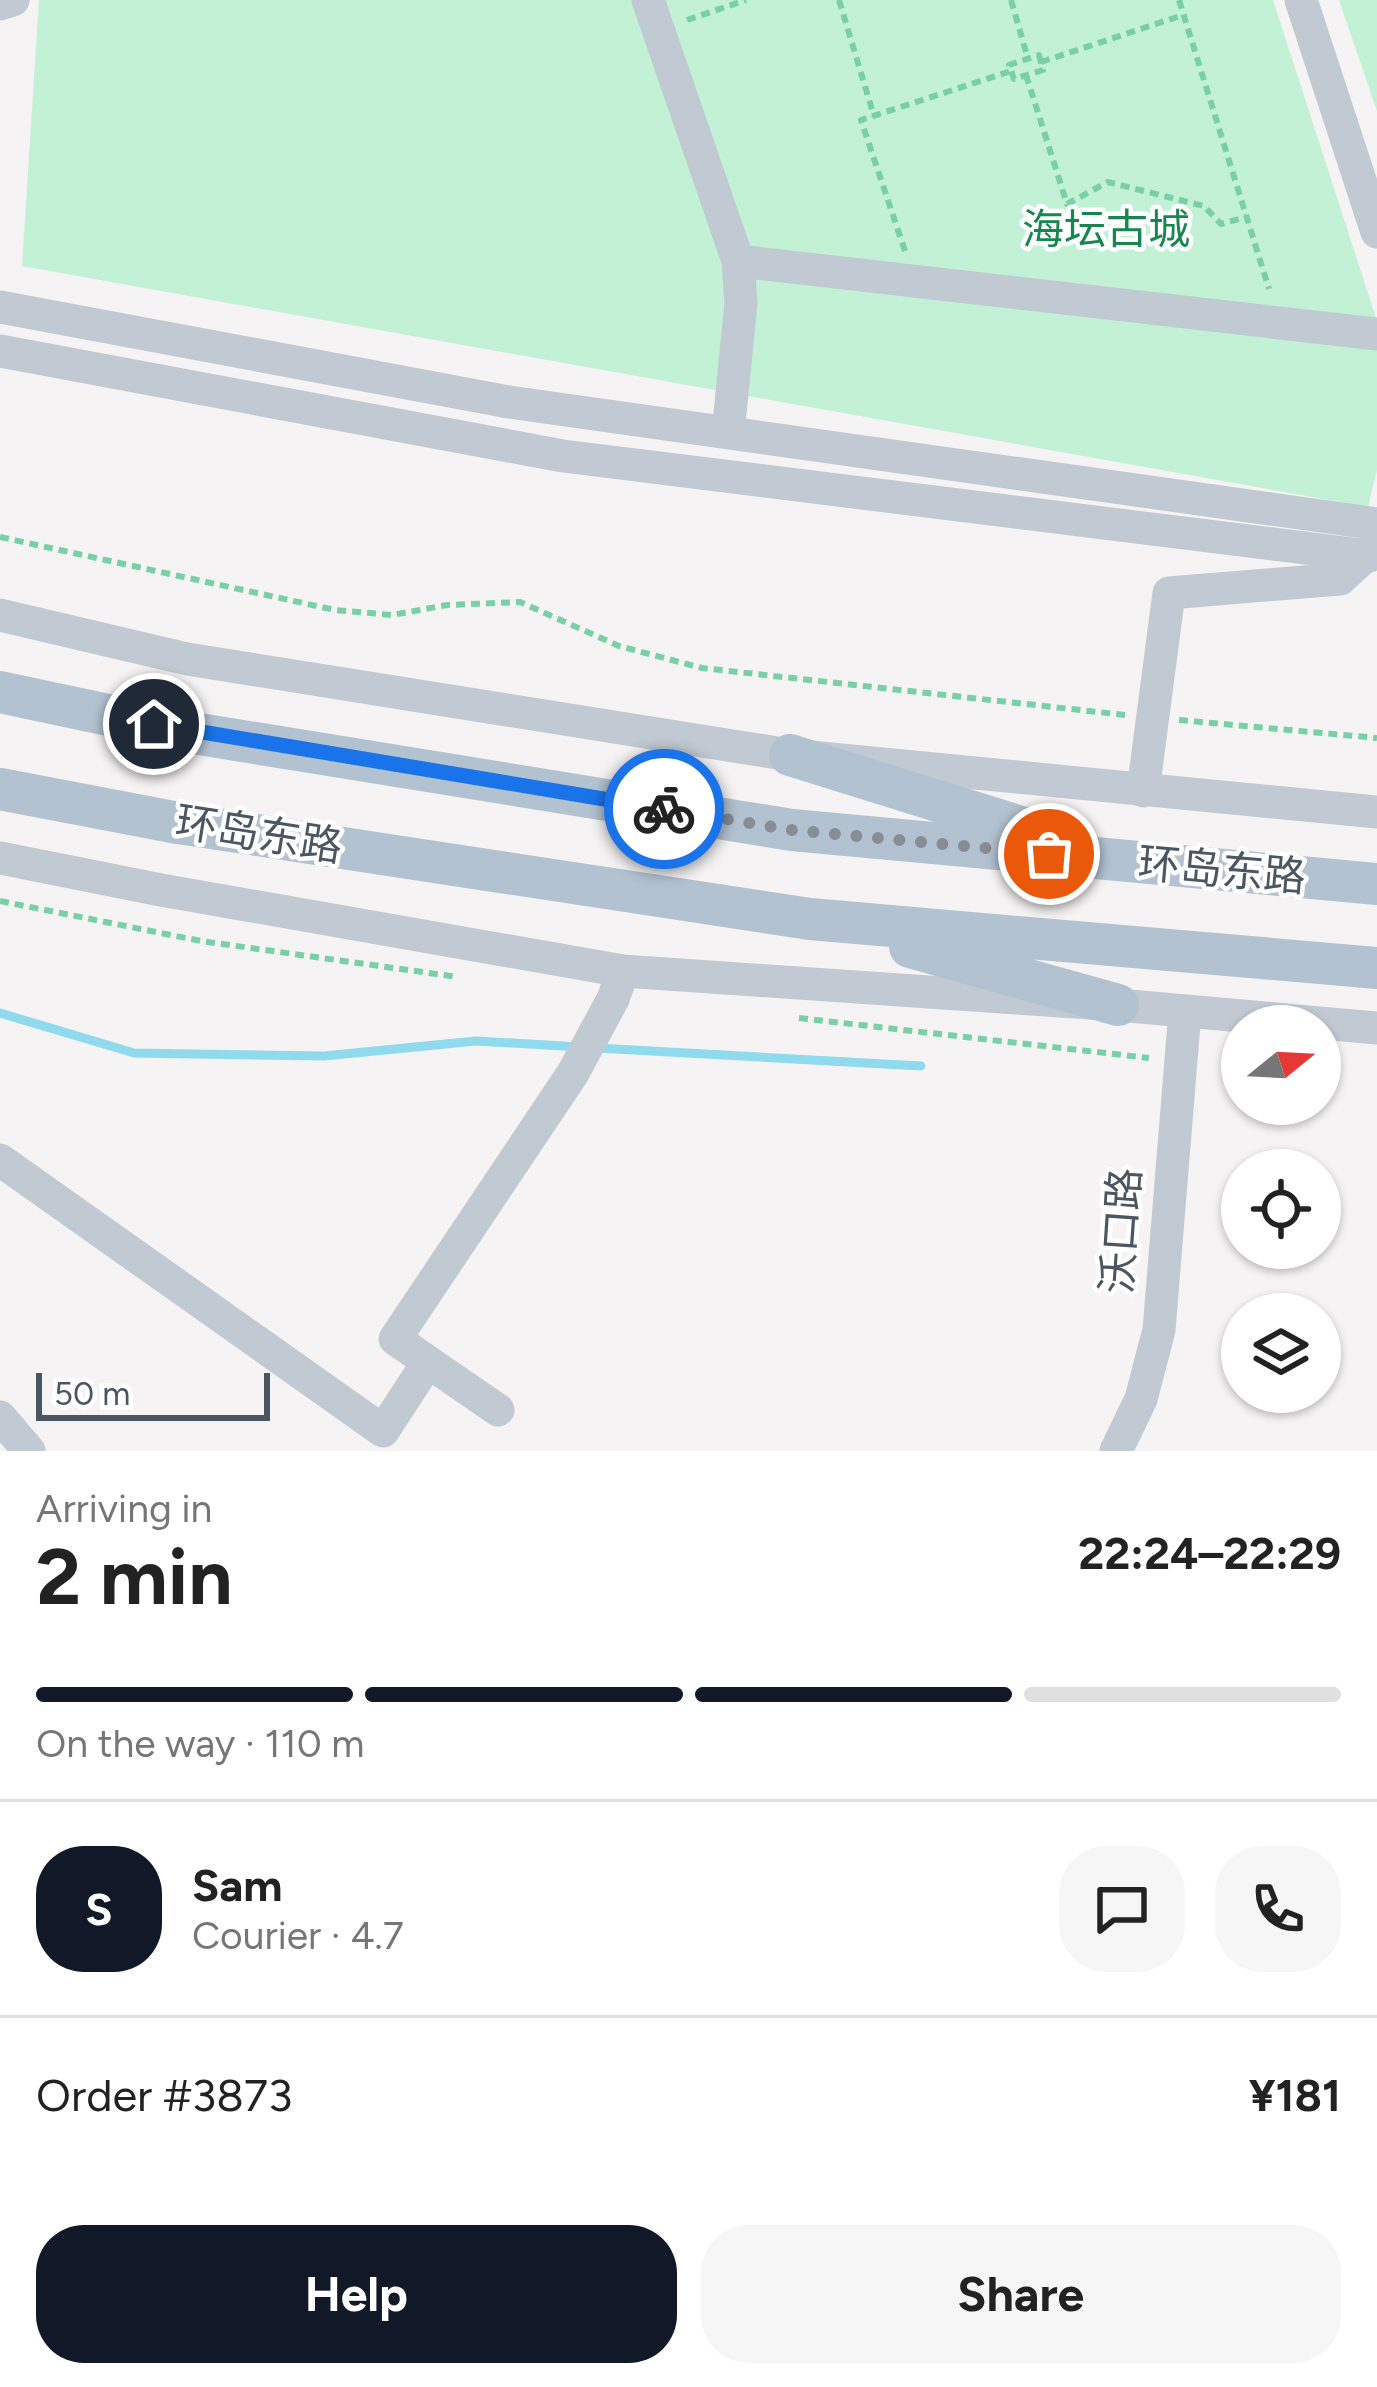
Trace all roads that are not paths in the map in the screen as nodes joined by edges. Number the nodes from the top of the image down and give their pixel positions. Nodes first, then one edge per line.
1 (13, 0) edge
2 (1301, 0) edge
3 (0, 4) edge
4 (653, 15) edge
5 (1371, 185) edge
6 (1377, 232) edge
7 (739, 261) junction
8 (0, 307) edge
9 (1377, 334) edge
10 (0, 351) edge
11 (728, 433) junction
12 (1374, 542) edge
13 (0, 615) edge
14 (0, 692) edge
15 (790, 755) junction
16 (0, 789) edge
17 (1143, 791) junction
18 (1377, 812) edge
19 (0, 858) edge
20 (1135, 862) junction
21 (1377, 884) edge
22 (810, 919) junction
23 (1377, 968) edge
24 (623, 971) junction
25 (1118, 1005) junction
26 (1185, 1011) junction
27 (1377, 1028) edge
28 (0, 1160) edge
29 (428, 1362) junction
30 (497, 1410) dead end
31 (0, 1417) edge
32 (29, 1451) edge
33 (1116, 1451) edge

1 - 3 street
2 - 5 street
4 - 7 street
5 - 6 street
7 - 9 street
7 - 11 street
8 - 11 street
10 - 12 street
11 - 12 street
12 - 17 street
13 - 15 street
14 - 20 main road, 环岛东路
15 - 17 street
15 - 20 main road
16 - 22 main road, 环岛东路
17 - 18 street
19 - 24 street
20 - 21 main road, 环岛东路
22 - 23 main road, 环岛东路
22 - 25 main road
24 - 25 street
24 - 29 street
25 - 26 street
26 - 27 street
26 - 33 street, 沃口路
28 - 29 street
29 - 30 street
31 - 32 street

